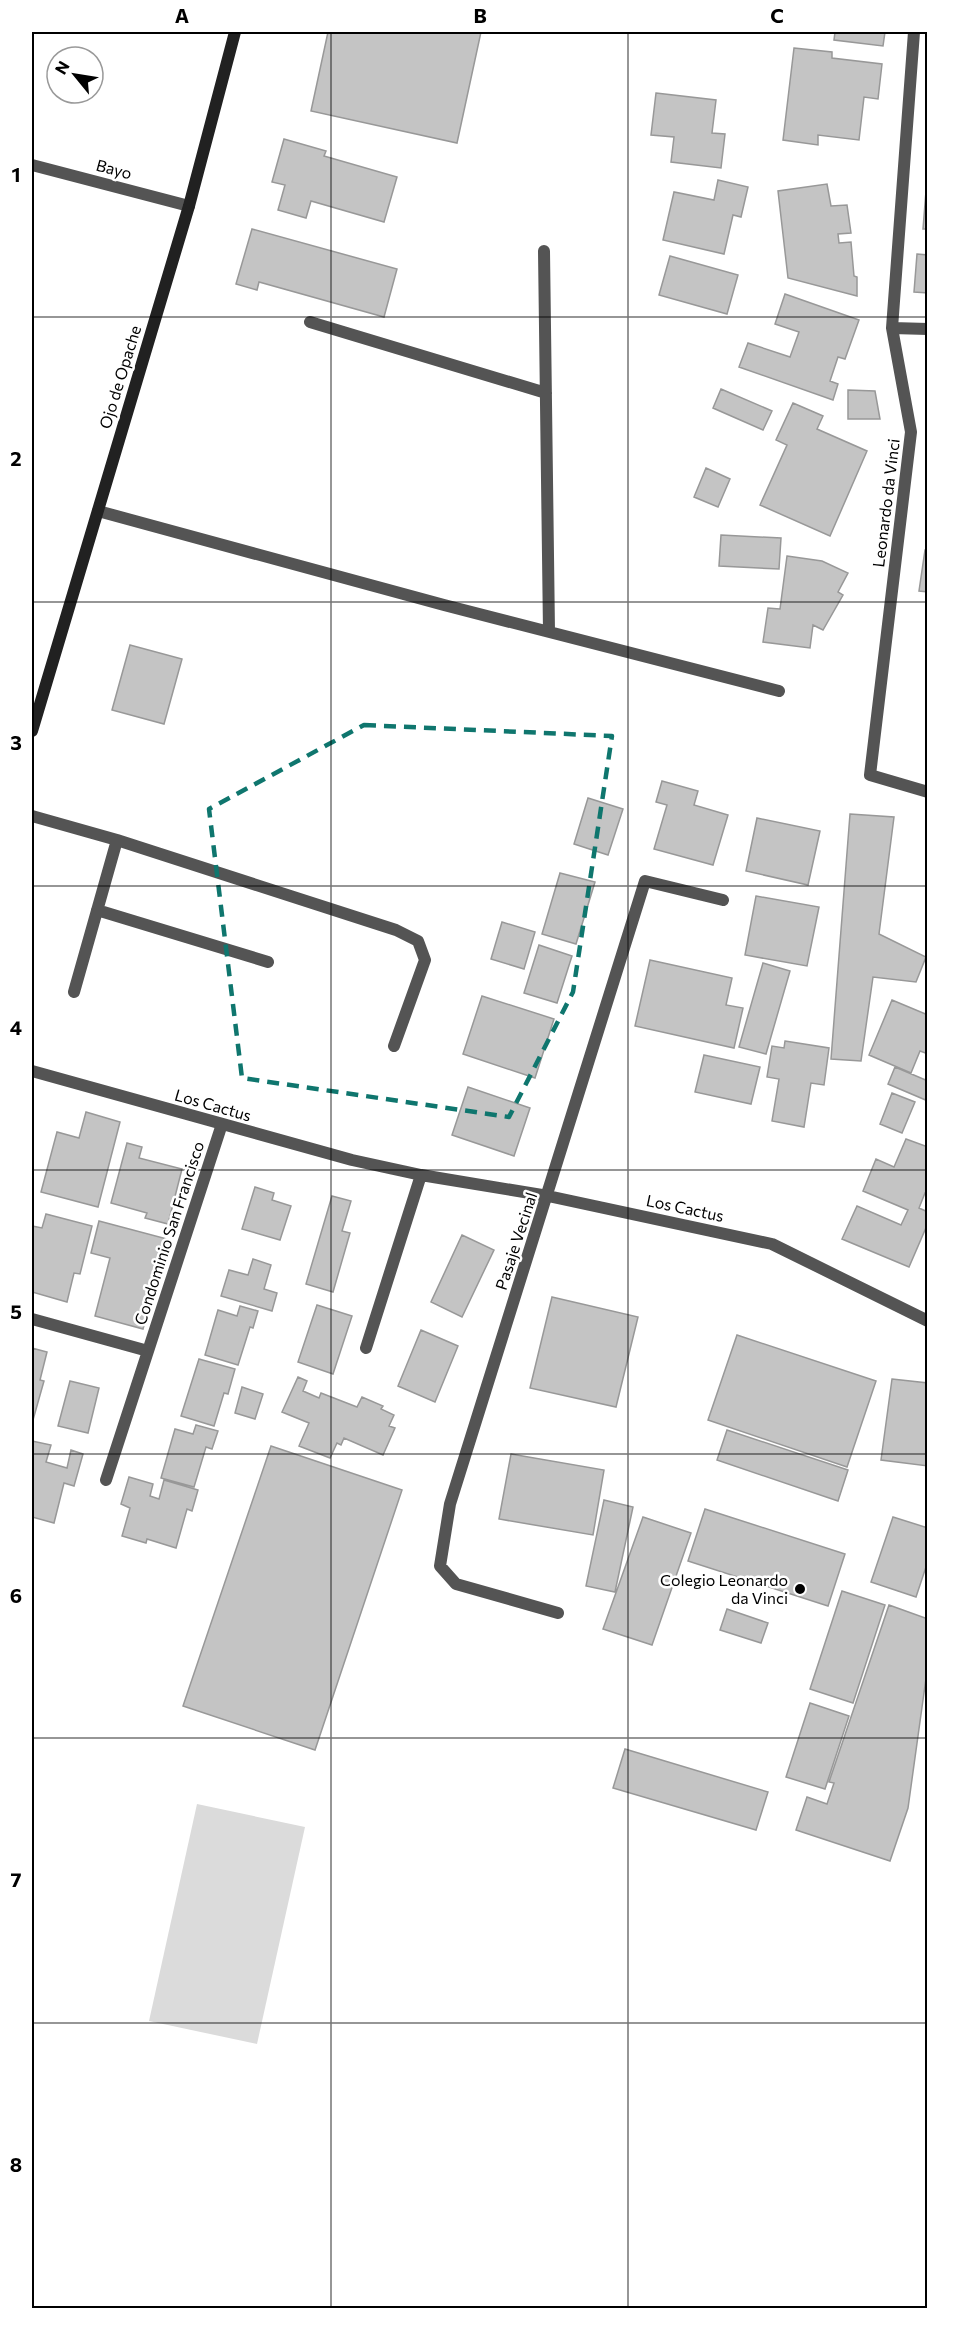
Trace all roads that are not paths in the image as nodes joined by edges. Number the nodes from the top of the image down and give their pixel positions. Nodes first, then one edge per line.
1 (235, 32) edge
2 (914, 32) edge
3 (32, 165) edge
4 (189, 206) junction
5 (544, 251) dead end
6 (310, 322) dead end
7 (892, 328) junction
8 (927, 329) edge
9 (546, 393) junction
10 (98, 511) junction
11 (549, 631) junction
12 (780, 691) dead end
13 (32, 730) edge
14 (927, 792) edge
15 (32, 816) edge
16 (117, 840) junction
17 (723, 900) dead end
18 (97, 910) junction
19 (268, 962) dead end
20 (74, 992) dead end
21 (394, 1046) dead end
22 (32, 1071) edge
23 (222, 1124) junction
24 (421, 1175) junction
25 (548, 1196) junction
26 (32, 1319) edge
27 (927, 1321) edge
28 (366, 1348) dead end
29 (148, 1351) junction
30 (106, 1480) dead end
31 (558, 1613) dead end

1 - 4 main road, Ojo de Opache
2 - 7 street, Leonardo da Vinci
3 - 4 street, Bayo
4 - 10 main road, Ojo de Opache
5 - 9 street
6 - 9 street
7 - 8 street
7 - 14 street, Leonardo da Vinci
9 - 11 street
10 - 11 street
10 - 13 main road, Ojo de Opache
11 - 12 street
15 - 16 street
16 - 18 street
16 - 21 street
17 - 25 street, Pasaje Vecinal
18 - 19 street
18 - 20 street
22 - 23 street, Los Cactus
23 - 24 street, Los Cactus
23 - 29 street, Condominio San Francisco
24 - 25 street, Los Cactus
24 - 28 street
25 - 27 street, Los Cactus
25 - 31 street, Pasaje Vecinal
26 - 29 street, Condominio San Francisco
29 - 30 street, Condominio San Francisco

